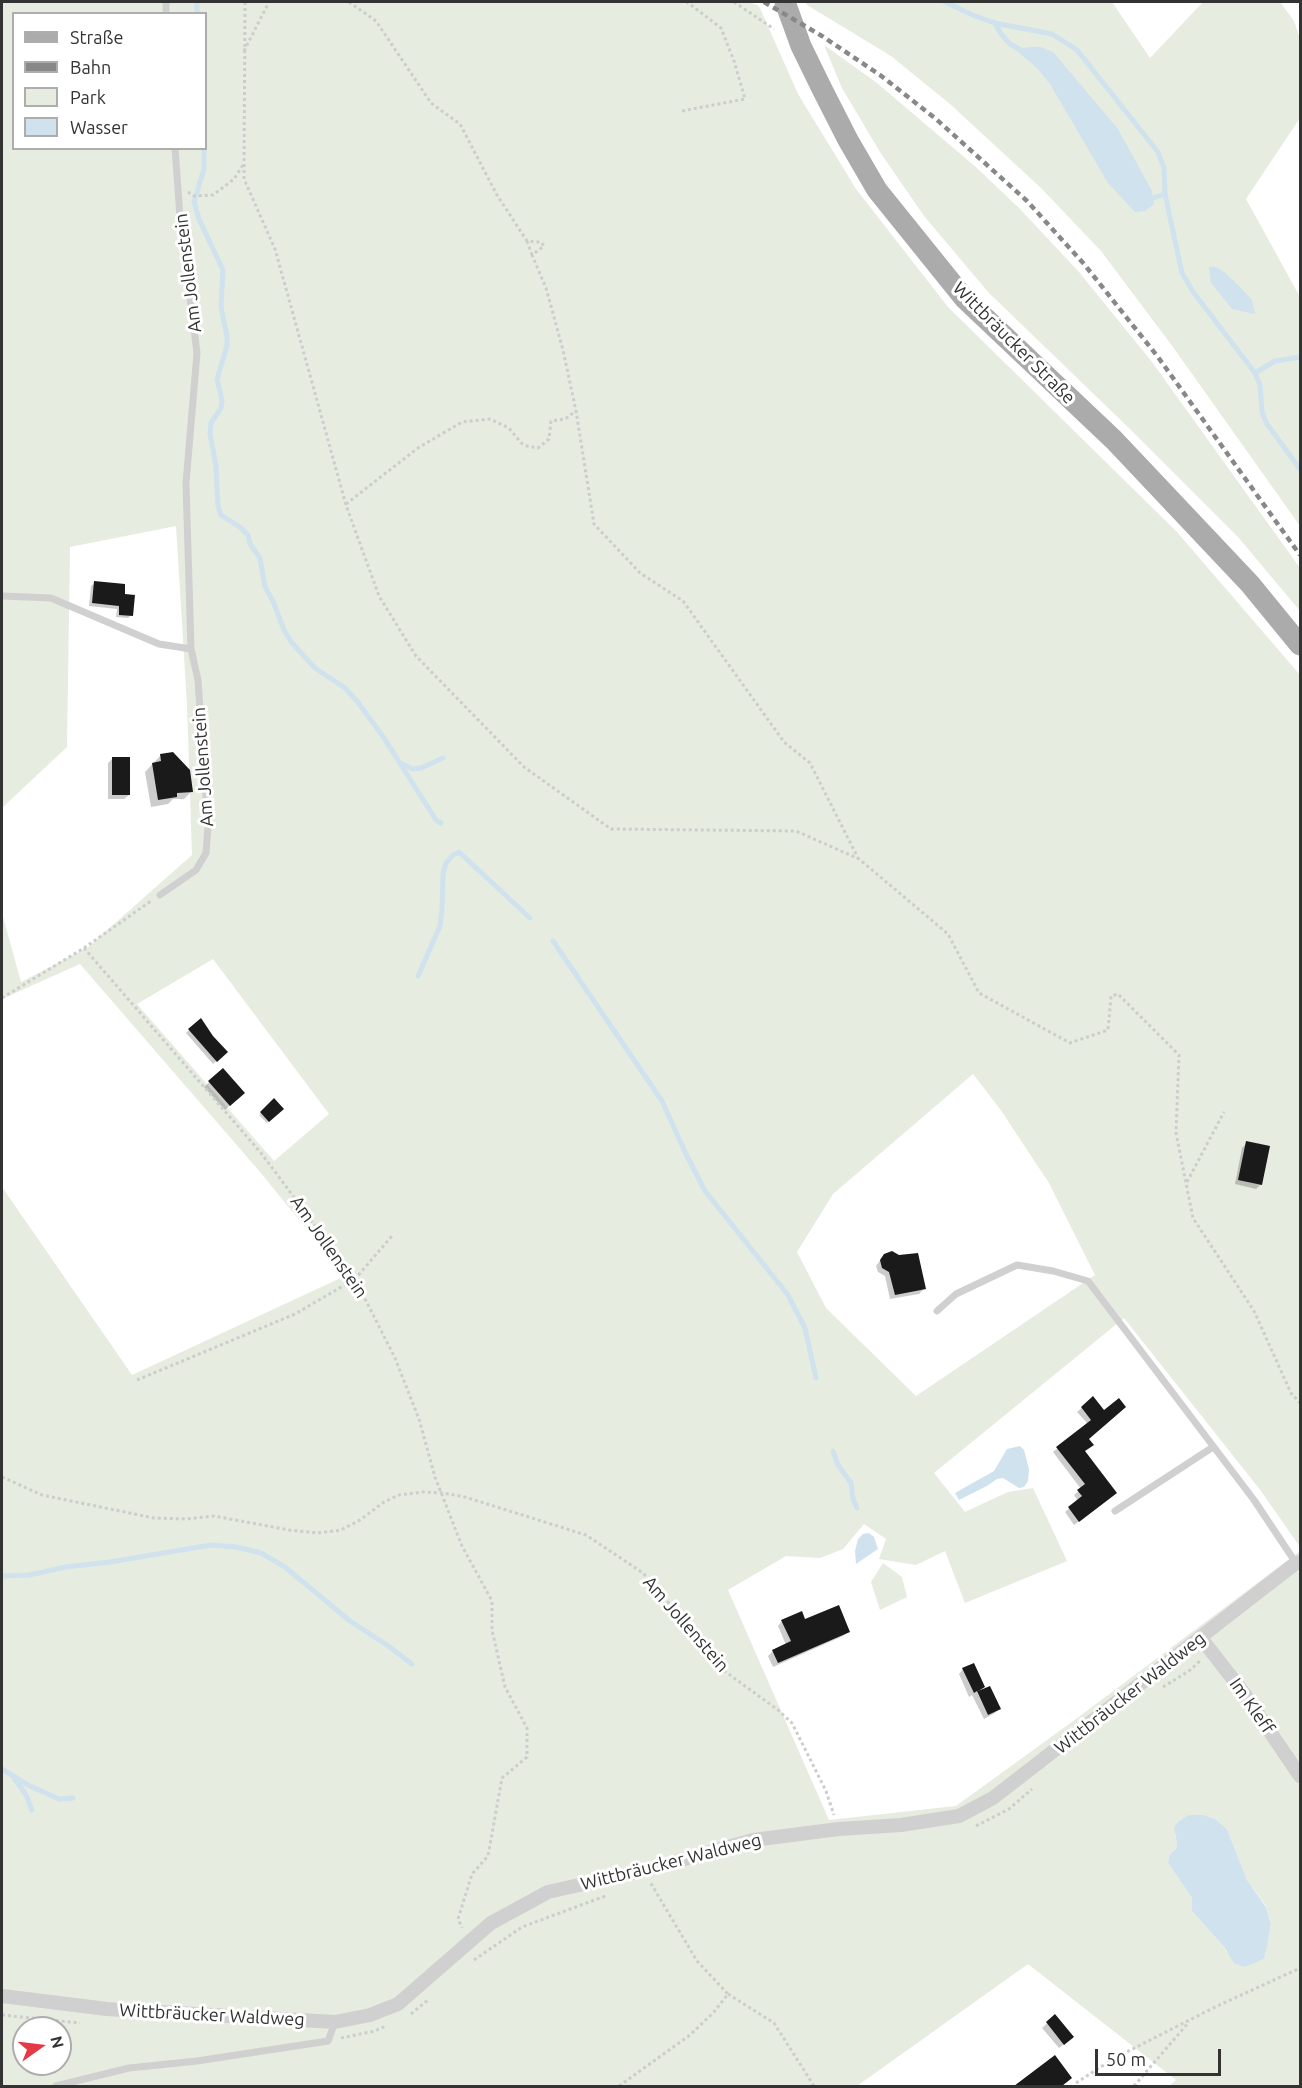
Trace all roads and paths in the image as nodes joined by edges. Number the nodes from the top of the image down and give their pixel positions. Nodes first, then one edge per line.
1 (245, 2) edge
2 (268, 2) edge
3 (349, 2) edge
4 (687, 2) edge
5 (734, 2) edge
6 (785, 2) edge
7 (801, 45) junction
8 (244, 51) junction
9 (682, 111) dead end
10 (175, 150) edge
11 (244, 163) junction
12 (177, 180) junction
13 (527, 241) junction
14 (532, 255) junction
15 (576, 411) junction
16 (346, 505) junction
17 (2, 596) edge
18 (1300, 645) edge
19 (191, 649) junction
20 (859, 859) junction
21 (160, 894) joint
22 (84, 948) junction
23 (2, 998) edge
24 (1224, 1112) dead end
25 (1186, 1184) junction
26 (392, 1236) dead end
27 (355, 1279) junction
28 (937, 1311) dead end
29 (137, 1380) dead end
30 (1300, 1403) edge
31 (1213, 1446) junction
32 (2, 1477) edge
33 (443, 1493) junction
34 (1115, 1511) dead end
35 (1298, 1562) edge
36 (1201, 1638) junction
37 (1300, 1776) edge
38 (839, 1829) junction
39 (648, 1876) junction
40 (641, 1886) dead end
41 (611, 1895) dead end
42 (467, 1943) junction
43 (470, 1962) dead end
44 (1300, 1968) edge
45 (728, 1994) junction
46 (2, 1996) edge
47 (1191, 2020) junction
48 (334, 2022) junction
49 (1076, 2083) dead end
50 (56, 2086) edge
51 (619, 2086) edge
52 (814, 2086) edge
53 (1134, 2086) edge

1 - 8 path
2 - 8 path
3 - 13 path
4 - 9 path
5 - 7 path
6 - 7 main road, Wittbräucker Straße
7 - 18 main road, Wittbräucker Straße
8 - 11 path
10 - 12 lane, Am Jollenstein
11 - 12 path
11 - 16 path
12 - 19 lane, Am Jollenstein
13 - 14 path
13 - 14 path
14 - 15 path
15 - 16 path
15 - 20 path
16 - 20 path
17 - 19 lane
19 - 21 lane, Am Jollenstein
20 - 25 path
21 - 22 path
22 - 23 path
22 - 27 path, Am Jollenstein
24 - 25 path
25 - 30 path
26 - 27 path
27 - 29 path
27 - 33 path, Am Jollenstein
28 - 31 lane, Wittbräucker Waldweg
31 - 34 lane
31 - 35 lane, Wittbräucker Waldweg
32 - 33 path
33 - 38 path, Am Jollenstein
33 - 42 path
35 - 36 street, Wittbräucker Waldweg
36 - 37 street, Im Kleff
36 - 38 street, Wittbräucker Waldweg
38 - 39 street, Wittbräucker Waldweg
39 - 40 path
39 - 42 street, Wittbräucker Waldweg
39 - 45 path
41 - 43 path
42 - 48 street, Wittbräucker Waldweg
44 - 47 path
45 - 51 path
45 - 52 path
46 - 48 street, Wittbräucker Waldweg
47 - 49 path
47 - 53 path
48 - 50 lane

